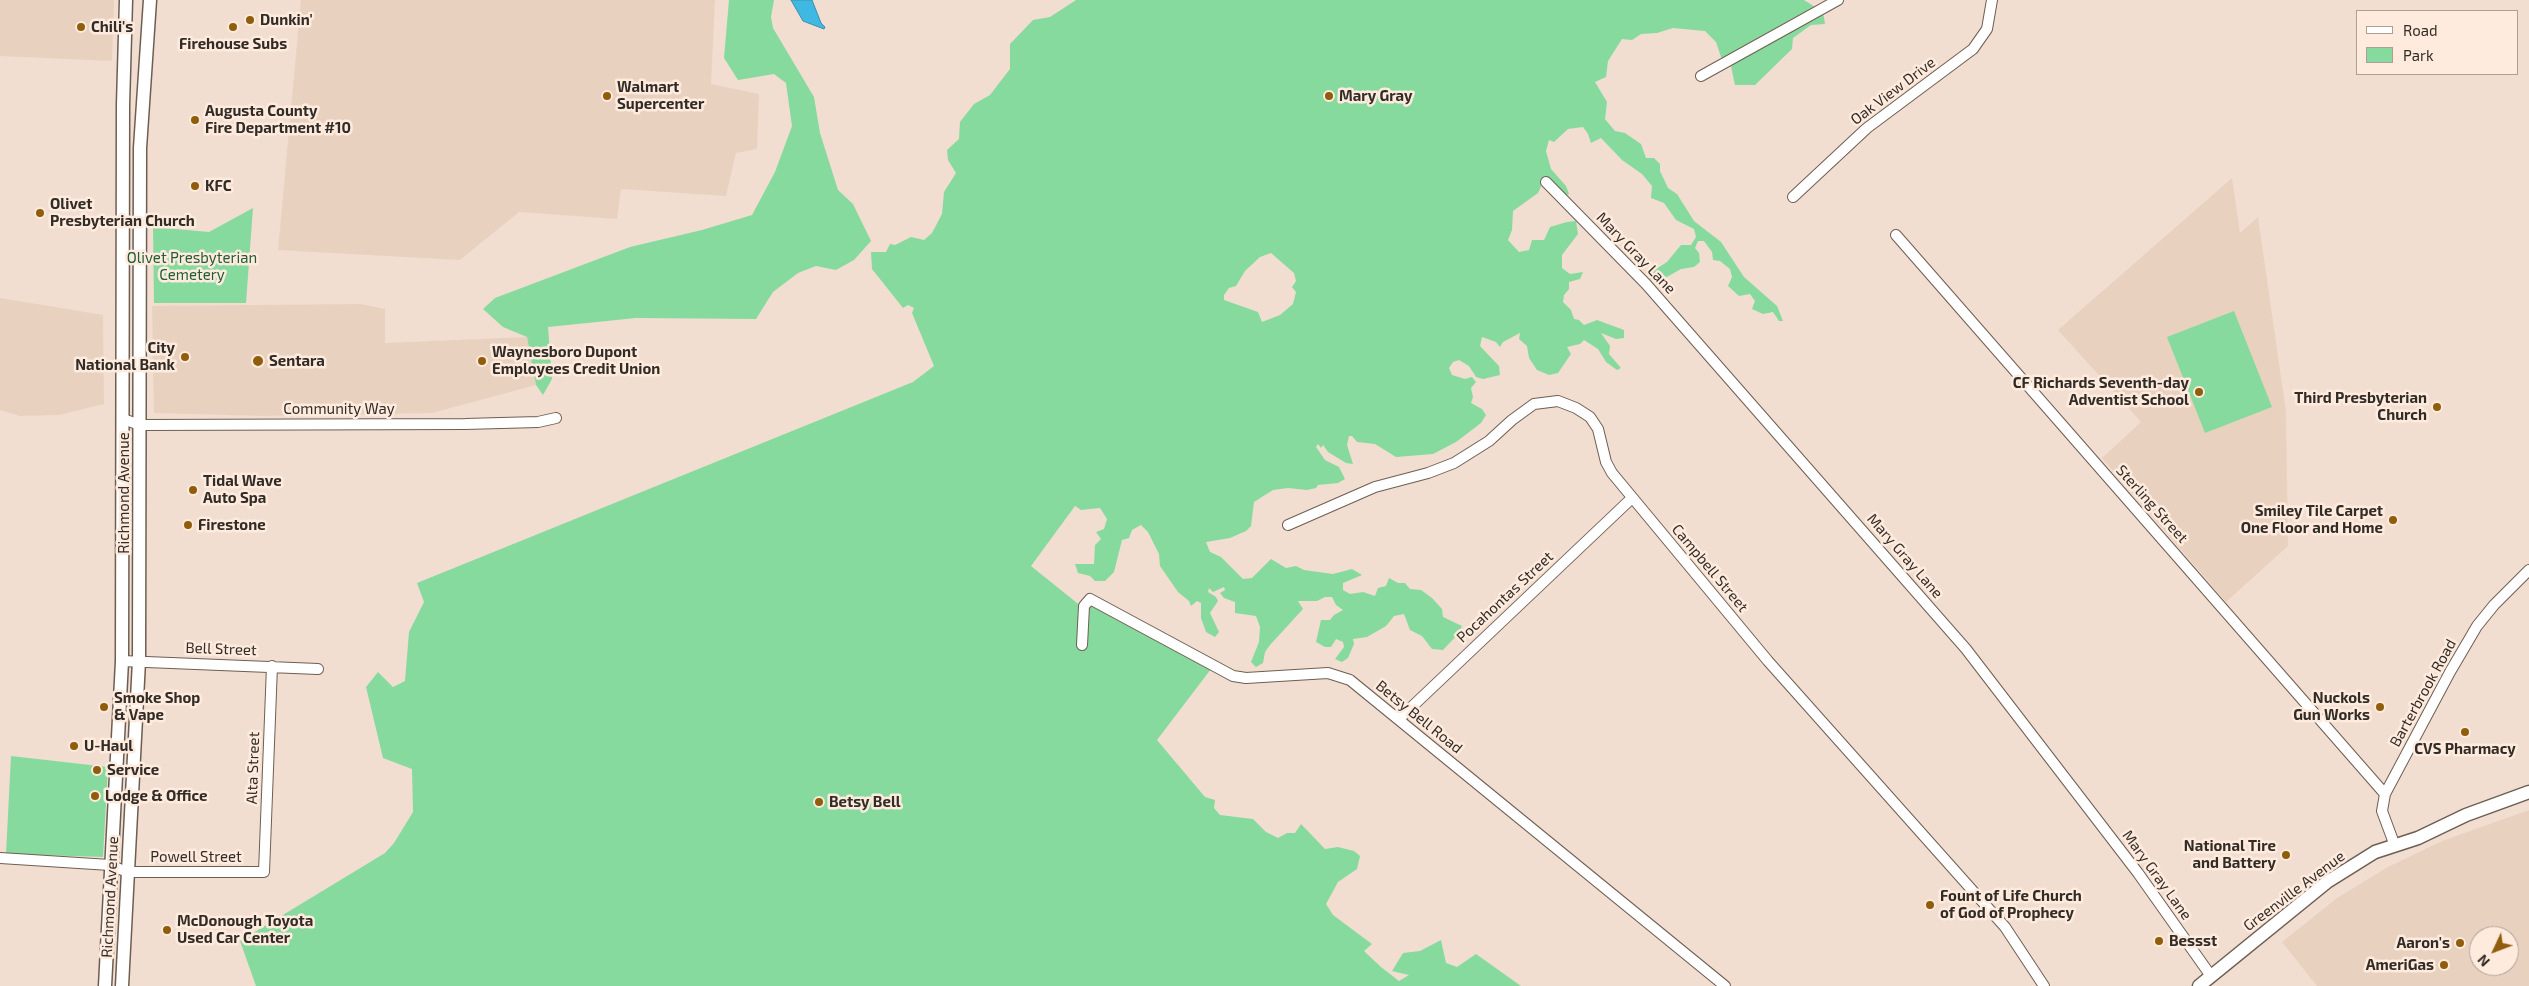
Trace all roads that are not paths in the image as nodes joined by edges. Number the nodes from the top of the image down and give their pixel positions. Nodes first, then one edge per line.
1 (126, 0) edge
2 (150, 0) edge
3 (1838, 0) edge
4 (1992, 0) edge
5 (1701, 76) dead end
6 (1546, 182) dead end
7 (1793, 197) dead end
8 (1896, 235) dead end
9 (556, 418) dead end
10 (123, 420) junction
11 (140, 425) junction
12 (1632, 498) junction
13 (1288, 526) dead end
14 (2529, 570) edge
15 (1082, 645) dead end
16 (122, 661) junction
17 (139, 661) junction
18 (272, 666) junction
19 (318, 669) dead end
20 (1399, 719) junction
21 (2529, 792) edge
22 (2385, 794) junction
23 (2395, 846) junction
24 (0, 858) edge
25 (110, 865) junction
26 (127, 872) junction
27 (264, 872) joint
28 (2211, 976) junction
29 (105, 986) edge
30 (122, 986) edge
31 (1725, 986) edge
32 (2044, 986) edge
33 (2199, 986) edge

1 - 10 main road, Richmond Avenue
2 - 11 main road, Richmond Avenue
3 - 5 street
4 - 7 street, Oak View Drive
6 - 28 street, Mary Gray Lane
8 - 22 street, Sterling Street
9 - 11 street, Community Way
10 - 11 street, Community Way
10 - 16 main road, Richmond Avenue
11 - 17 main road, Richmond Avenue
12 - 13 street, Campbell Street
12 - 20 street, Pocahontas Street
12 - 32 street, Campbell Street
14 - 22 street, Barterbrook Road
15 - 20 street, Betsy Bell Road
16 - 17 street, Bell Street
16 - 25 main road, Richmond Avenue
17 - 18 street, Bell Street
17 - 26 main road, Richmond Avenue
18 - 19 street, Bell Street
18 - 27 street, Alta Street
20 - 31 street, Betsy Bell Road
21 - 23 main road, Greenville Avenue
22 - 23 street, Barterbrook Road
23 - 28 main road, Greenville Avenue
24 - 25 street
25 - 26 street
25 - 29 main road, Richmond Avenue
26 - 27 street, Powell Street
26 - 30 main road, Richmond Avenue
28 - 33 main road, Greenville Avenue

